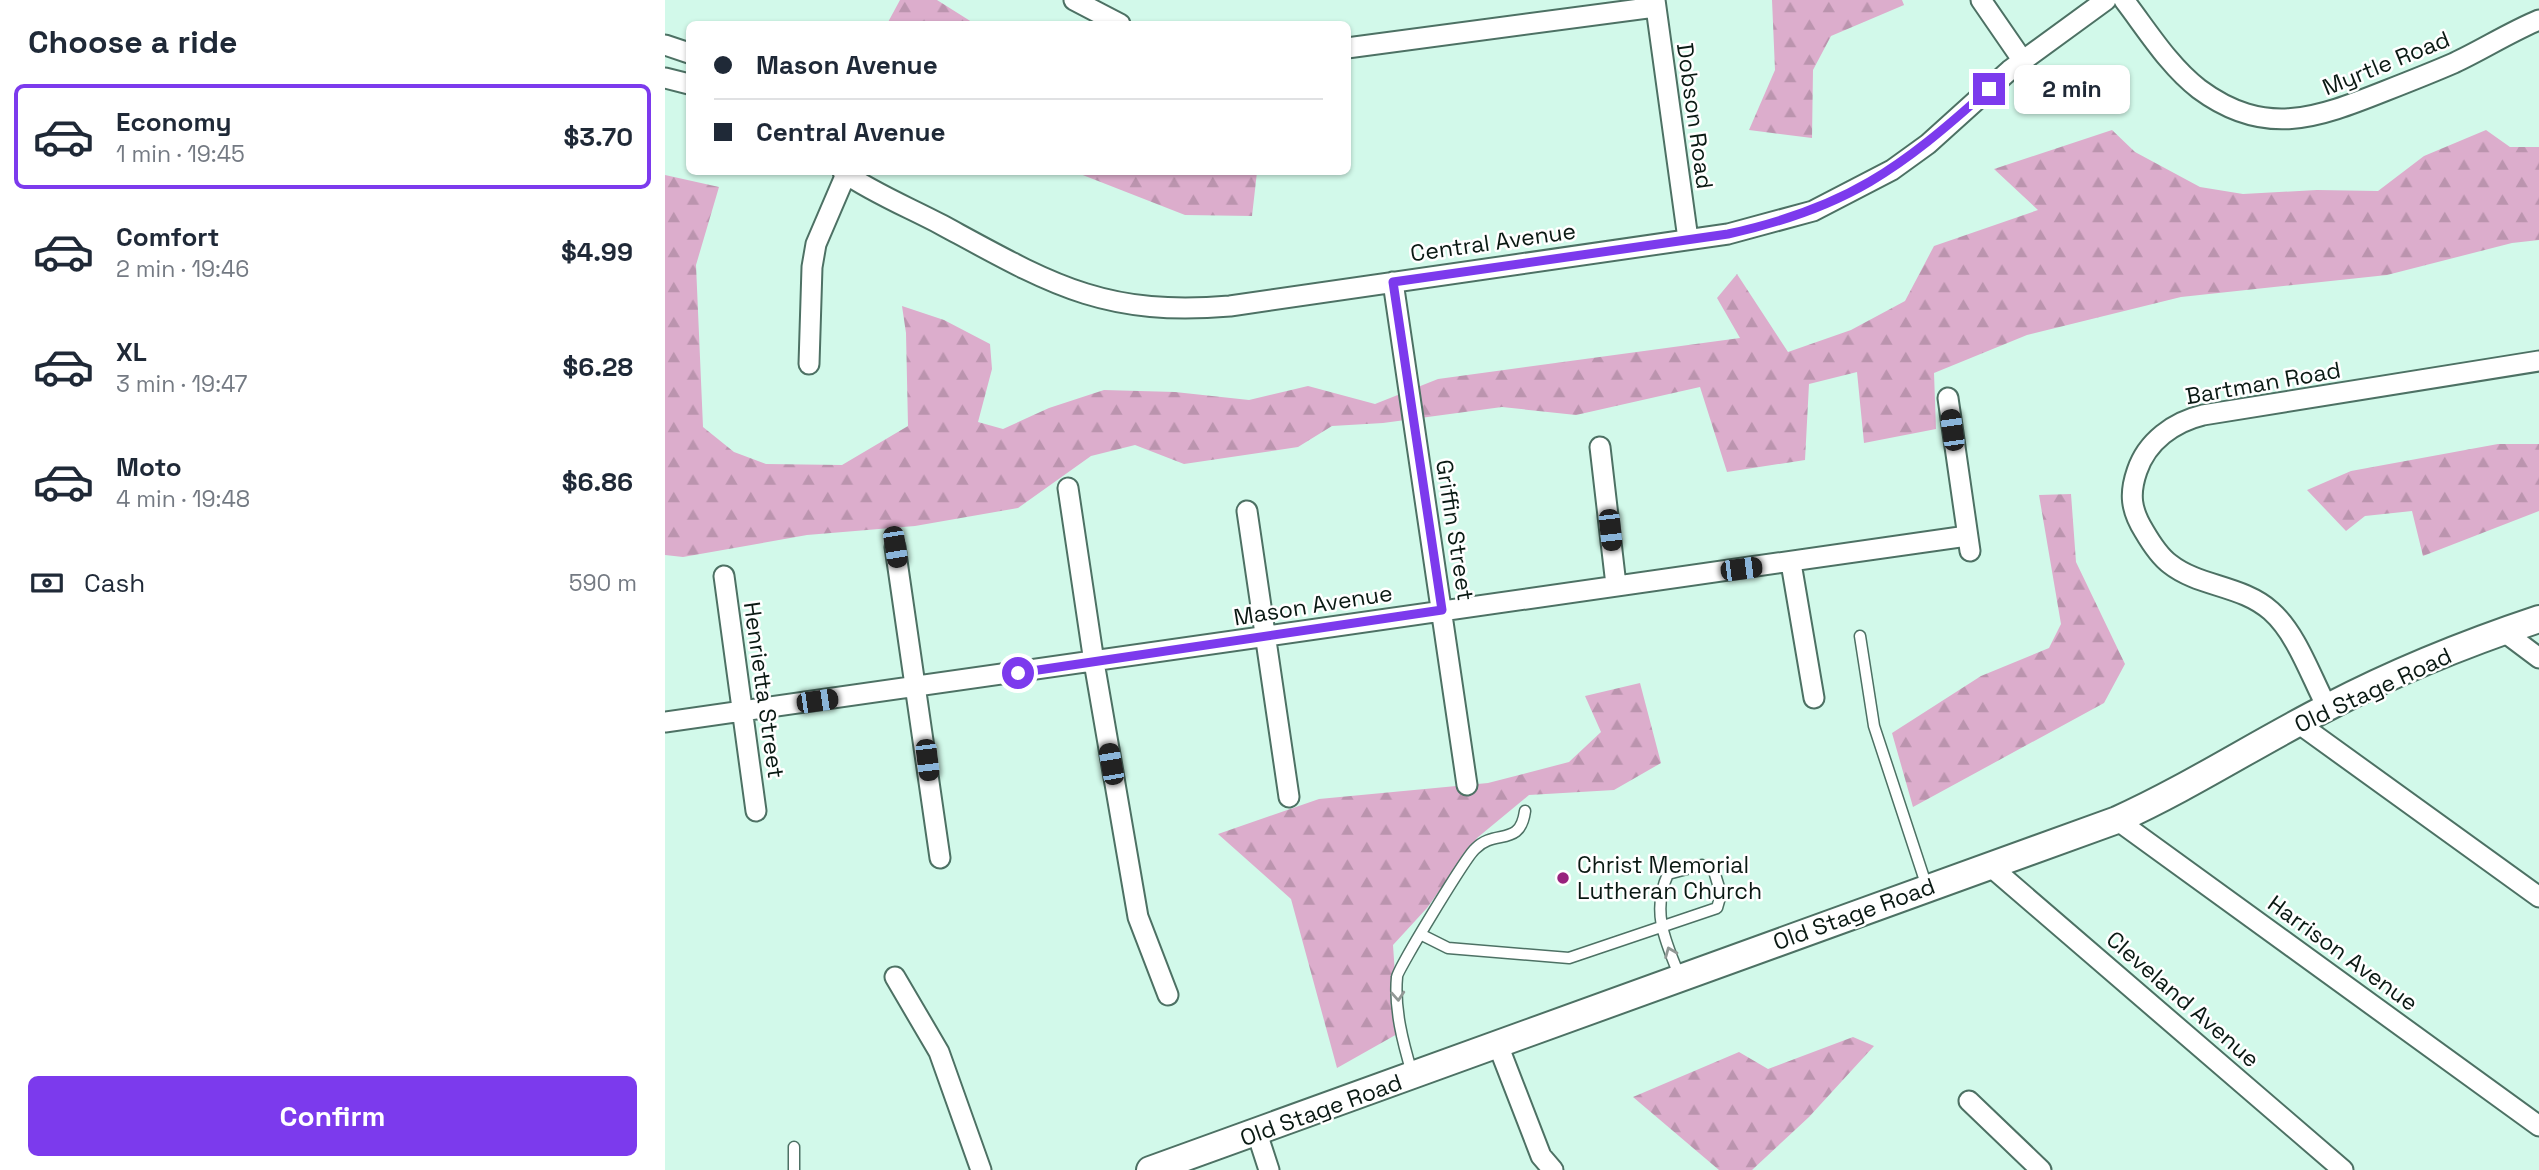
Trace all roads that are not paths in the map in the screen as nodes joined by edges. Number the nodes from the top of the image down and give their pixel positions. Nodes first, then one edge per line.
1 (1074, 0) edge
2 (1981, 0) edge
3 (2106, 0) edge
4 (2124, 0) edge
5 (1655, 4) edge
6 (2539, 20) edge
7 (1114, 21) edge
8 (665, 45) edge
9 (1351, 47) edge
10 (686, 52) edge
11 (2023, 61) junction
12 (665, 78) edge
13 (686, 83) edge
14 (844, 175) edge
15 (850, 175) edge
16 (1688, 239) junction
17 (1393, 282) junction
18 (2539, 362) edge
19 (809, 364) dead end
20 (1948, 398) dead end
21 (1600, 447) dead end
22 (1068, 488) dead end
23 (1247, 511) dead end
24 (895, 547) dead end
25 (1791, 563) junction
26 (724, 576) dead end
27 (1616, 585) junction
28 (1442, 610) junction
29 (2539, 619) edge
30 (2503, 631) junction
31 (1860, 636) dead end
32 (1267, 637) junction
33 (2539, 658) edge
34 (1094, 662) junction
35 (917, 686) junction
36 (1814, 698) dead end
37 (2327, 707) junction
38 (741, 713) junction
39 (665, 722) edge
40 (2298, 723) junction
41 (1467, 786) dead end
42 (1289, 797) dead end
43 (756, 811) dead end
44 (1525, 811) dead end
45 (2117, 820) junction
46 (940, 858) dead end
47 (1990, 866) junction
48 (1927, 888) junction
49 (2539, 897) edge
50 (1659, 927) junction
51 (1422, 934) junction
52 (895, 977) dead end
53 (1680, 977) junction
54 (1168, 995) dead end
55 (1498, 1045) junction
56 (1413, 1077) junction
57 (1969, 1101) dead end
58 (2539, 1126) edge
59 (1257, 1133) junction
60 (795, 1147) dead end
61 (794, 1170) edge
62 (981, 1170) edge
63 (1150, 1170) edge
64 (1269, 1170) edge
65 (1553, 1170) edge
66 (2041, 1170) edge
67 (2343, 1170) edge

1 - 7 street
2 - 11 street
3 - 11 street, Central Avenue
4 - 6 street, Myrtle Road
5 - 9 street
5 - 16 street, Dobson Road
8 - 10 street
11 - 16 street, Central Avenue
12 - 13 street
14 - 19 street
15 - 17 street, Central Avenue
16 - 17 street, Central Avenue
17 - 28 street, Griffin Street
18 - 37 street, Bartman Road
20 - 25 street, Mason Avenue
21 - 27 street
22 - 34 street
23 - 32 street
24 - 35 street
25 - 27 street, Mason Avenue
25 - 36 street
26 - 38 street, Henrietta Street
27 - 28 street, Mason Avenue
28 - 32 street, Mason Avenue
28 - 41 street, Griffin Street
29 - 30 street, Old Stage Road
30 - 33 street
30 - 37 street, Old Stage Road
31 - 48 lane
32 - 34 street, Mason Avenue
32 - 42 street
34 - 35 street, Mason Avenue
34 - 54 street
35 - 38 street, Mason Avenue
35 - 46 street
37 - 40 street, Old Stage Road
38 - 39 street, Mason Avenue
38 - 43 street, Henrietta Street
40 - 45 street, Old Stage Road
40 - 49 street
44 - 51 lane
45 - 47 street, Old Stage Road
45 - 58 street, Harrison Avenue
47 - 48 street, Old Stage Road
47 - 67 street, Cleveland Avenue
48 - 53 street, Old Stage Road
50 - 50 lane
50 - 51 lane
53 -> 50 lane
51 -> 56 lane
52 - 62 street
53 - 55 street, Old Stage Road
55 - 56 street, Old Stage Road
55 - 65 street
56 - 59 street, Old Stage Road
57 - 66 street
59 - 63 street, Old Stage Road
59 - 64 street
60 - 61 lane

